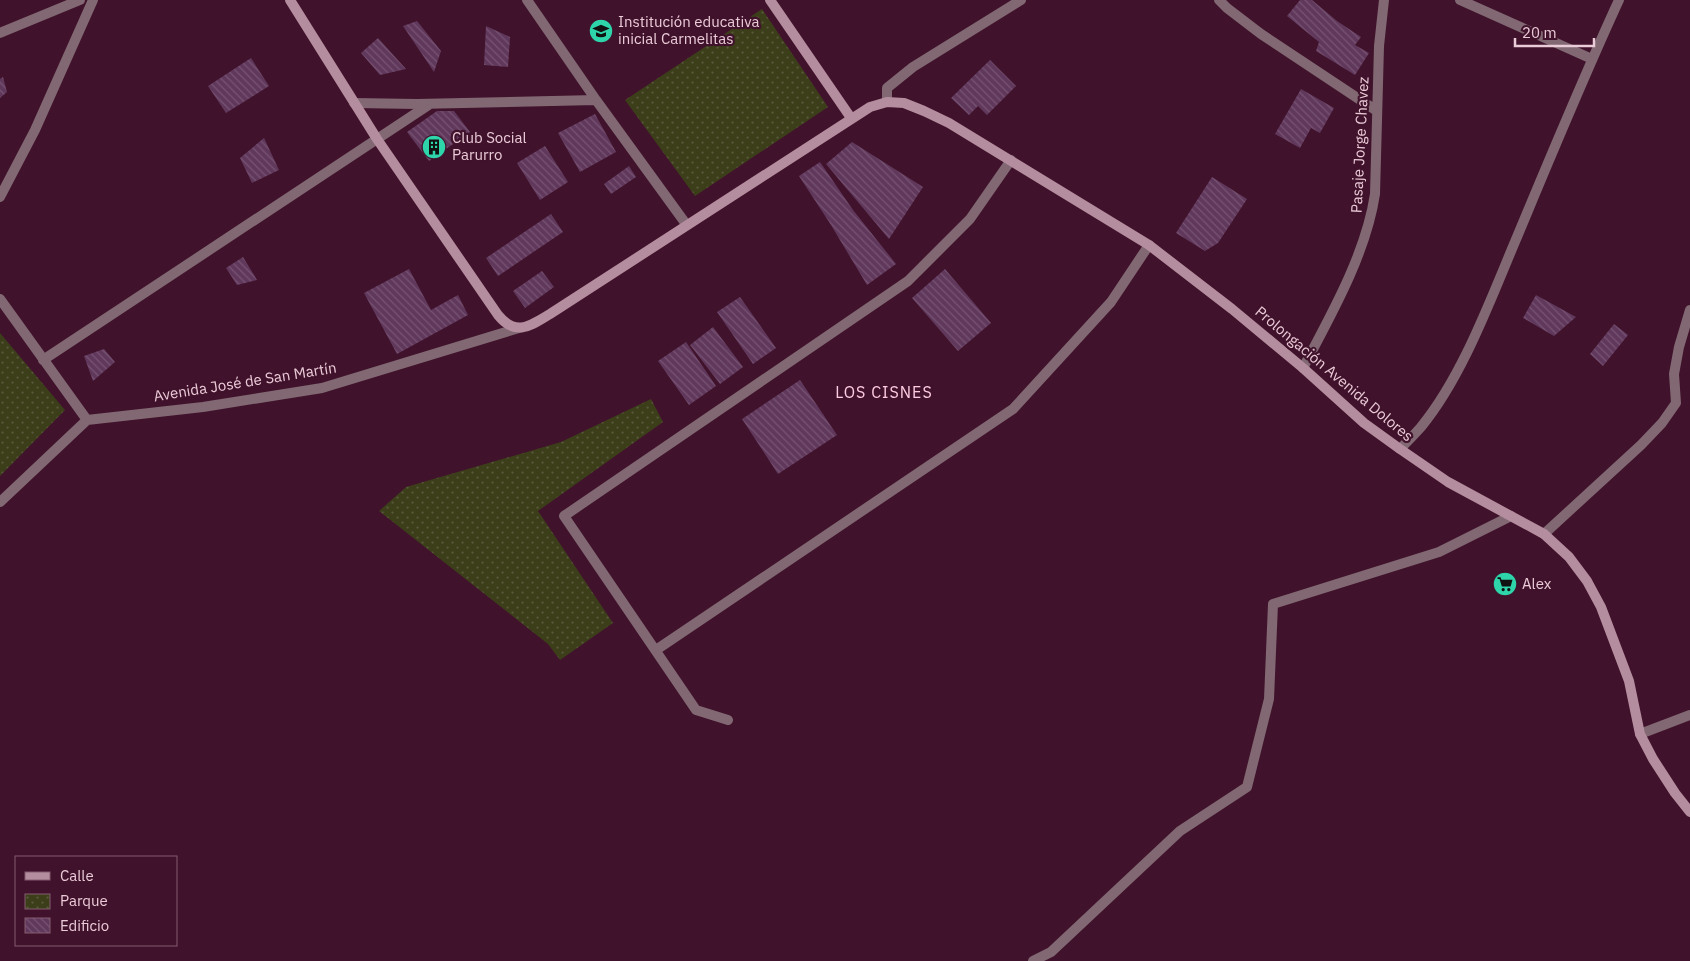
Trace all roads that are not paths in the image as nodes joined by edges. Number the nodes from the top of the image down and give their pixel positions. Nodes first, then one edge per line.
1 (80, 0) edge
2 (93, 0) edge
3 (290, 0) edge
4 (527, 0) edge
5 (770, 0) edge
6 (1021, 0) edge
7 (1219, 0) edge
8 (1384, 0) edge
9 (1460, 0) edge
10 (1619, 0) edge
11 (0, 33) edge
12 (1592, 59) junction
13 (596, 100) junction
14 (354, 102) junction
15 (887, 102) junction
16 (430, 104) junction
17 (1377, 111) junction
18 (851, 118) junction
19 (377, 139) junction
20 (1011, 160) junction
21 (0, 197) edge
22 (686, 224) junction
23 (1149, 245) junction
24 (0, 299) edge
25 (1690, 310) edge
26 (519, 328) junction
27 (43, 360) junction
28 (1303, 368) junction
29 (87, 420) junction
30 (1400, 449) junction
31 (0, 502) edge
32 (1511, 516) junction
33 (1544, 534) junction
34 (656, 650) junction
35 (1690, 714) edge
36 (728, 720) dead end
37 (1640, 734) junction
38 (1690, 812) edge
39 (1033, 961) edge

1 - 11 street
2 - 21 street
3 - 14 main road
4 - 13 street
5 - 18 main road
6 - 15 street
7 - 17 street
8 - 17 street, Pasaje Jorge Chavez
9 - 12 street
10 - 12 street
12 - 30 street
13 - 16 street
13 - 22 street
14 - 16 street
14 - 19 main road
15 - 18 main road
15 - 20 main road, Prolongación Avenida Dolores
16 - 19 street
17 - 28 street, Pasaje Jorge Chavez
18 - 22 main road
19 - 26 main road
19 - 27 street
20 - 23 main road, Prolongación Avenida Dolores
20 - 34 street
22 - 26 main road
23 - 28 main road, Prolongación Avenida Dolores
23 - 34 street
24 - 27 street
25 - 33 street
26 - 29 street, Avenida José de San Martín
27 - 29 street
28 - 30 main road, Prolongación Avenida Dolores
29 - 31 street
30 - 32 main road, Prolongación Avenida Dolores
32 - 33 main road, Prolongación Avenida Dolores
32 - 39 street
33 - 37 main road, Prolongación Avenida Dolores
34 - 36 street
35 - 37 street
37 - 38 main road, Prolongación Avenida Dolores

